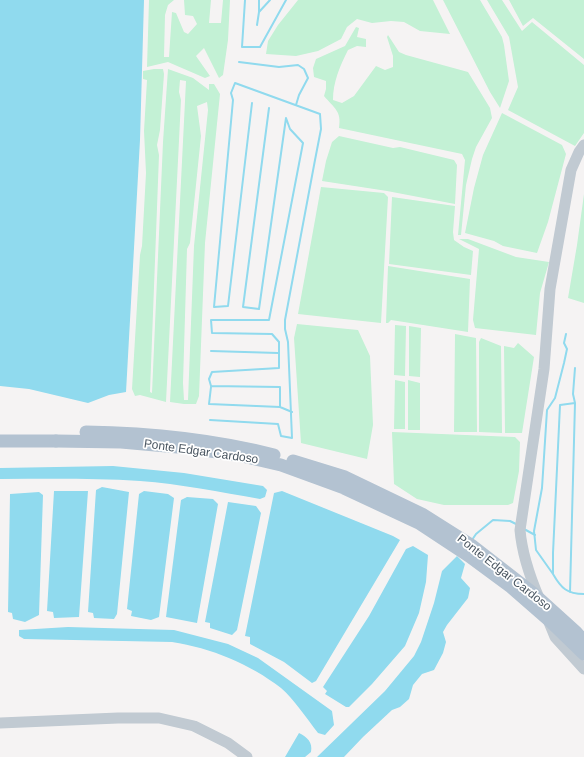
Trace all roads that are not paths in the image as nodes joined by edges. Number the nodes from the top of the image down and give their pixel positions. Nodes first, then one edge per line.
1 (584, 145) edge
2 (0, 432) edge
3 (0, 441) edge
4 (584, 641) edge
5 (584, 654) edge
6 (584, 669) edge
7 (0, 723) edge
8 (247, 757) edge

1 - 6 street
2 - 4 main road, Ponte Edgar Cardoso, bridge
3 - 5 main road, Ponte Edgar Cardoso, bridge
7 - 8 street

